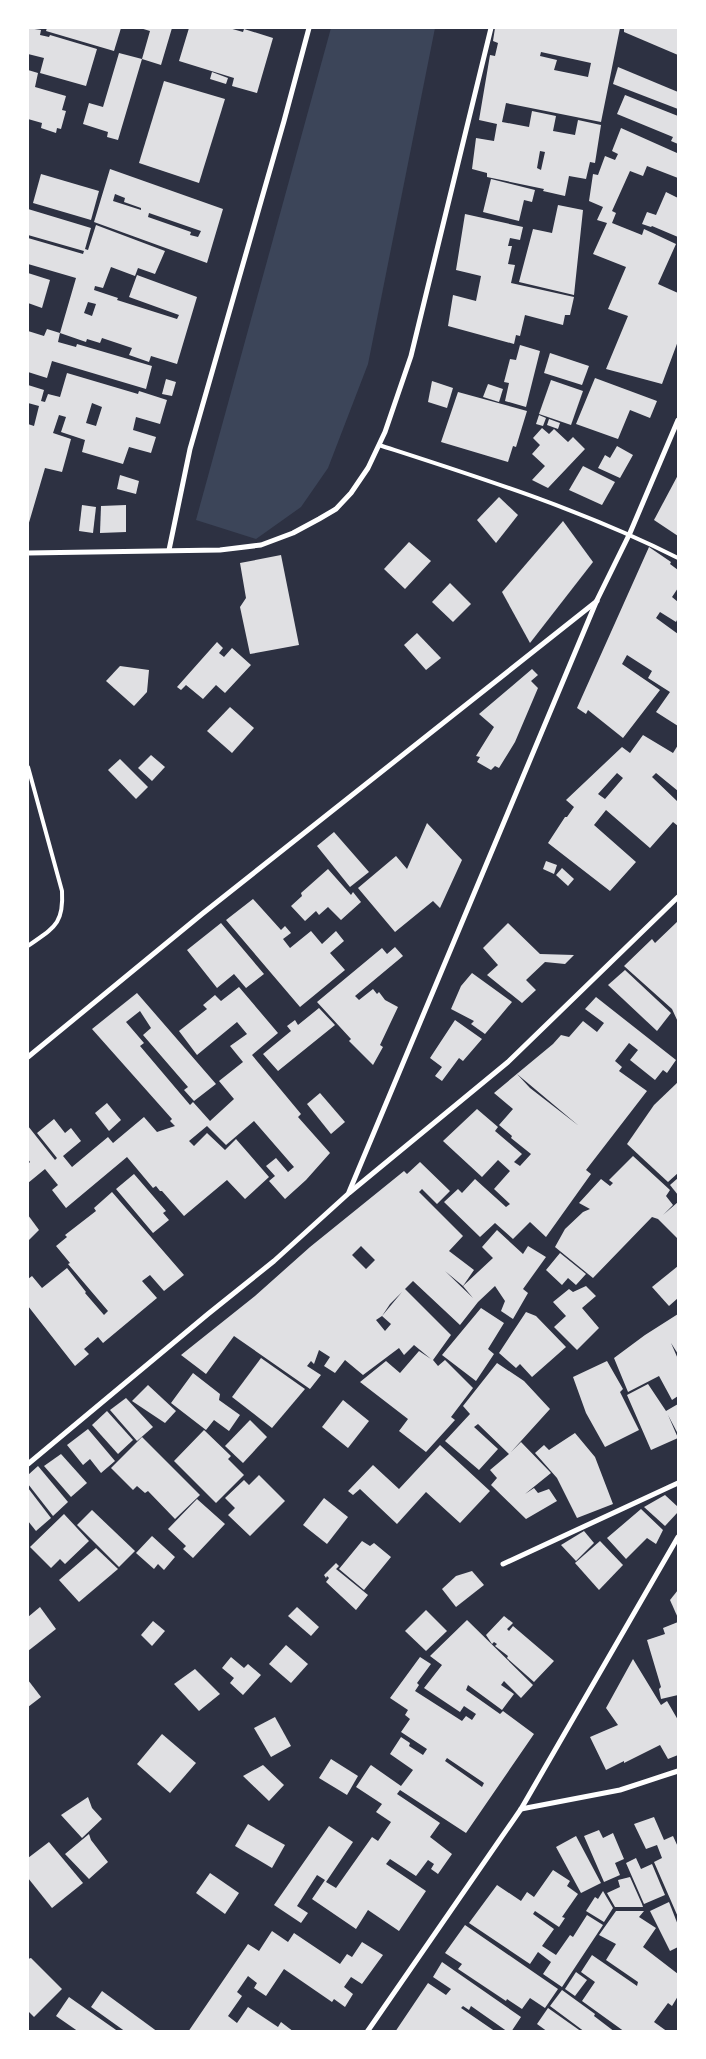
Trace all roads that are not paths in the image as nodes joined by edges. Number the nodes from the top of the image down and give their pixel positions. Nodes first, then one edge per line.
1 (309, 28) edge
2 (491, 28) edge
3 (678, 420) edge
4 (379, 445) junction
5 (630, 534) junction
6 (169, 550) junction
7 (28, 553) edge
8 (678, 558) edge
9 (597, 600) junction
10 (28, 767) edge
11 (678, 897) edge
12 (28, 946) edge
13 (28, 1057) edge
14 (348, 1193) junction
15 (28, 1464) edge
16 (678, 1482) edge
17 (678, 1537) edge
18 (503, 1564) dead end
19 (678, 1771) edge
20 (521, 1809) junction
21 (366, 2032) edge

1 - 6 street
2 - 4 street
3 - 5 street
4 - 5 lane
4 - 6 street
5 - 8 lane
5 - 9 street
6 - 7 street
9 - 13 street
9 - 14 street
10 - 12 lane
11 - 14 street
14 - 15 street
16 - 18 street
17 - 20 street
19 - 20 street
20 - 21 street

